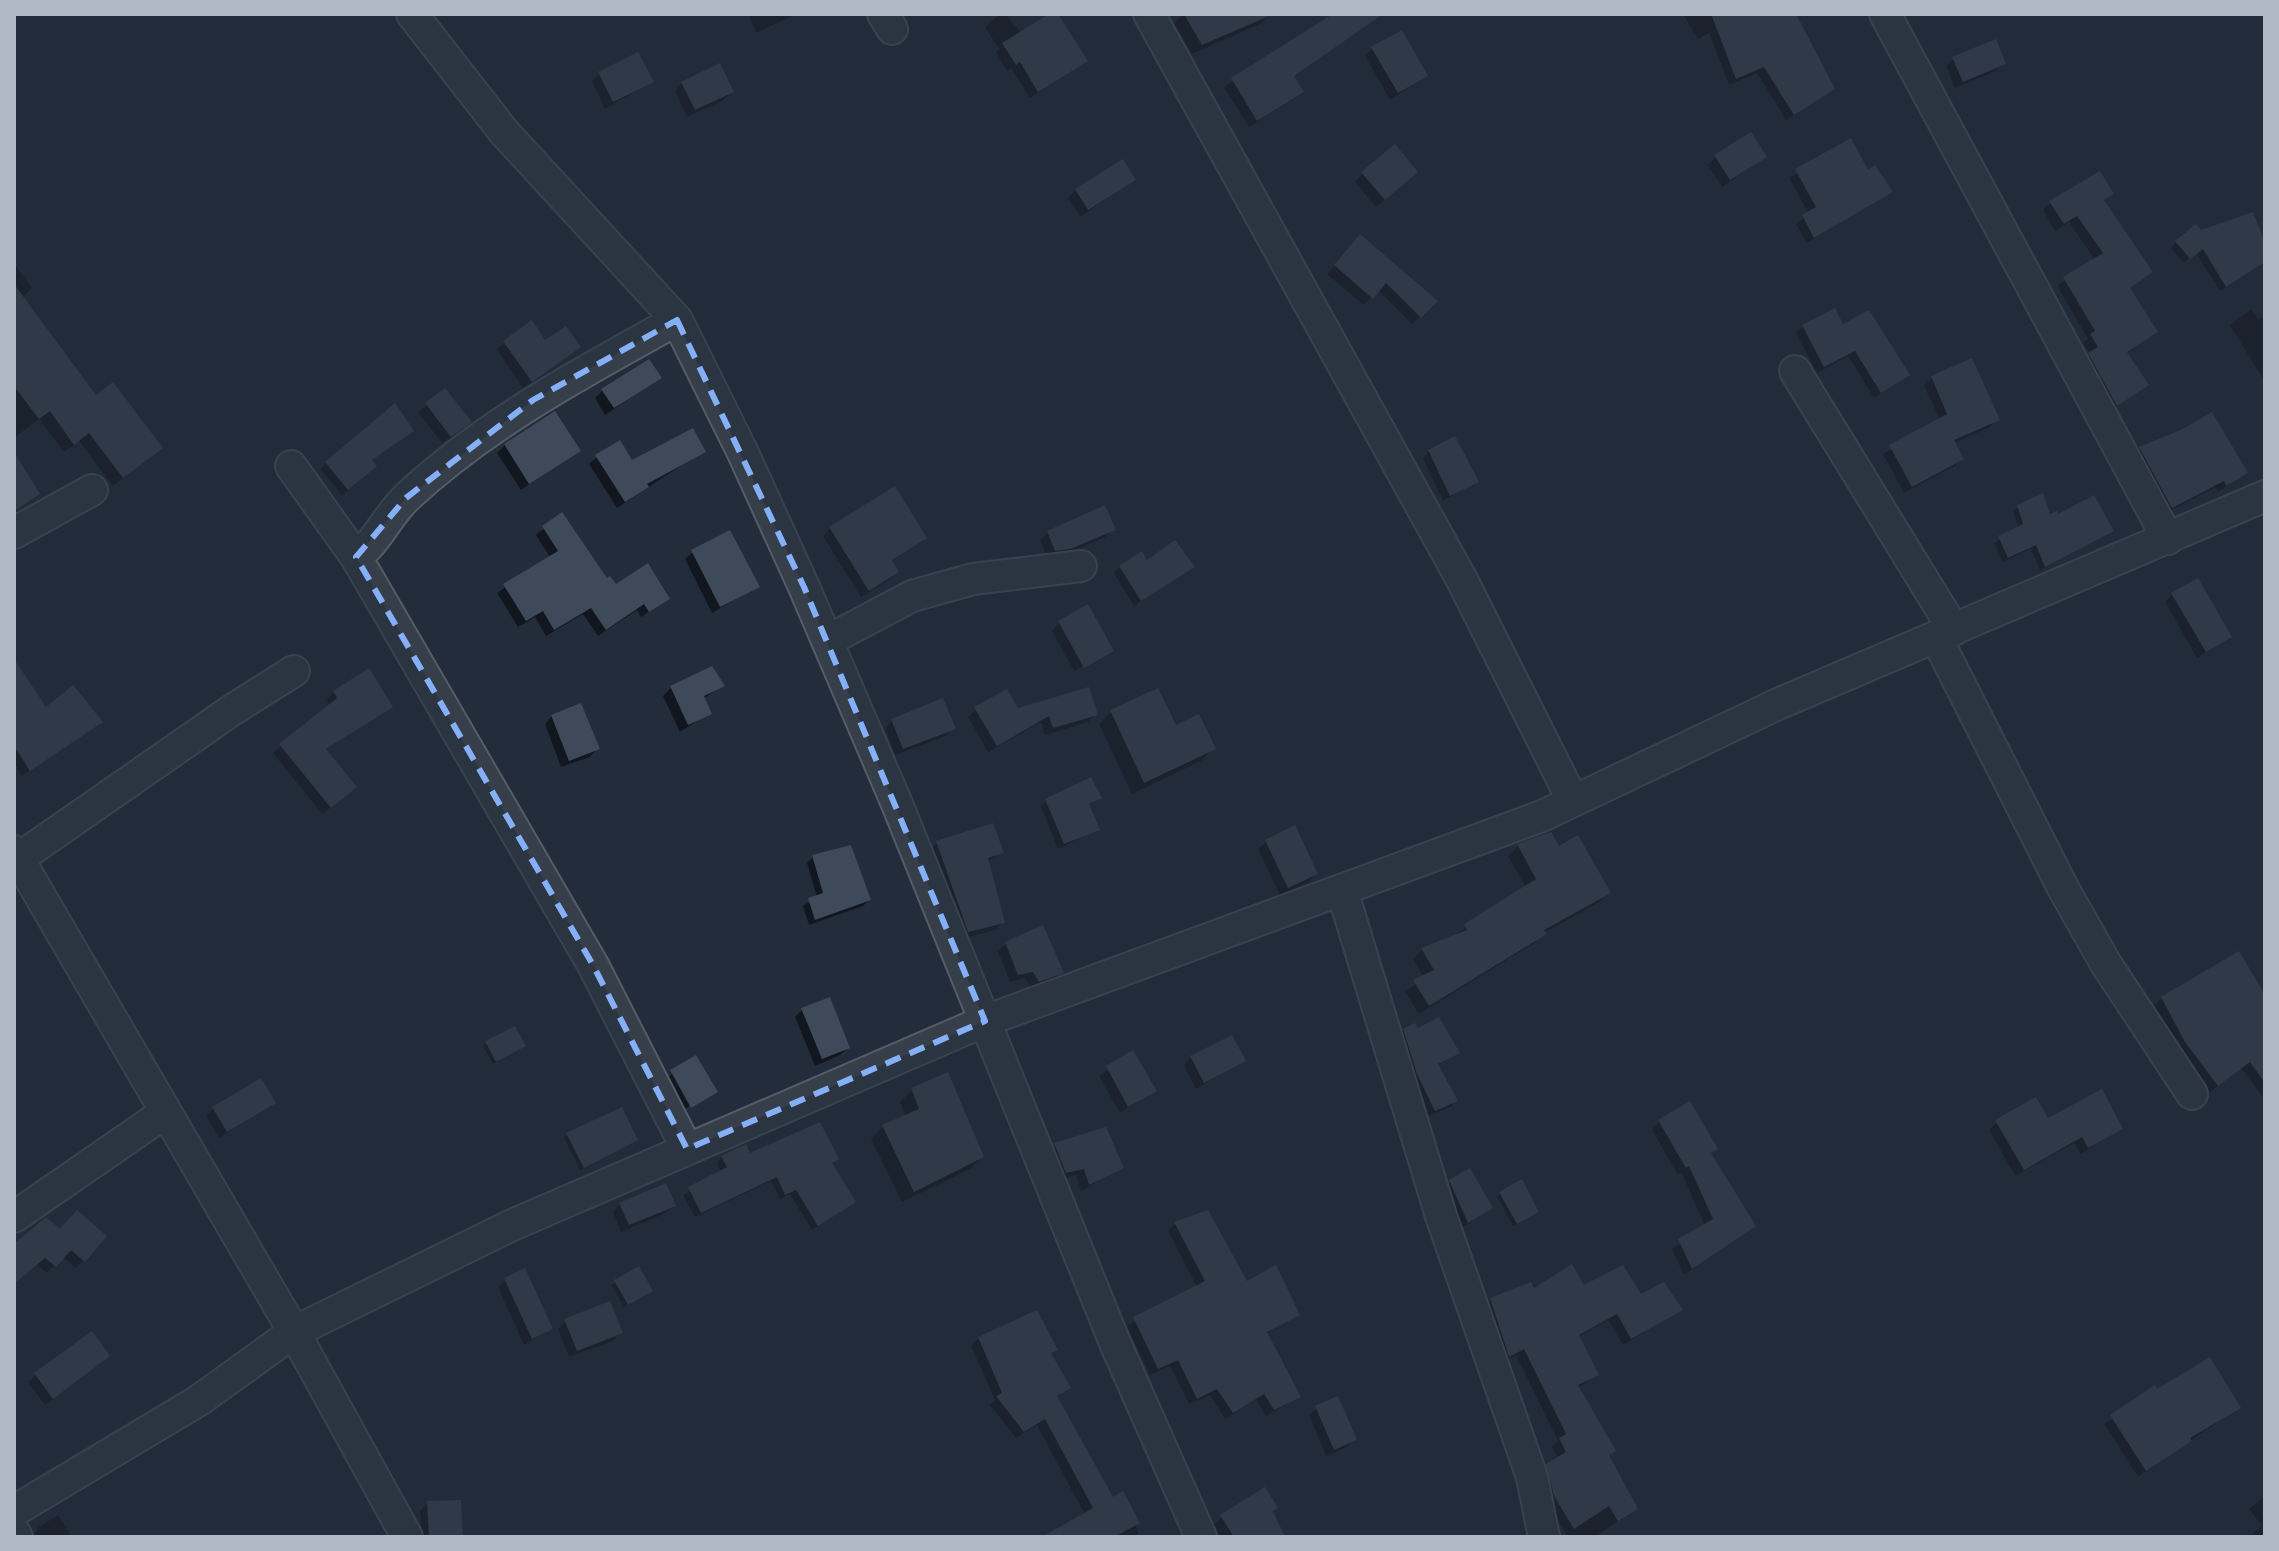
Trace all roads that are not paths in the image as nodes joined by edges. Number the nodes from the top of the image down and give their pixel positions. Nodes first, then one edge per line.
1 (412, 14) edge
2 (1149, 14) edge
3 (1885, 14) edge
4 (677, 320) junction
5 (1795, 371) dead end
6 (291, 466) dead end
7 (92, 490) dead end
8 (2265, 496) edge
9 (14, 533) edge
10 (2168, 539) junction
11 (356, 557) junction
12 (1081, 566) dead end
13 (1945, 634) junction
14 (827, 641) junction
15 (294, 671) dead end
16 (1573, 801) junction
17 (16, 855) edge
18 (1342, 890) junction
19 (985, 1021) junction
20 (2192, 1094) dead end
21 (166, 1112) junction
22 (687, 1149) junction
23 (14, 1217) edge
24 (294, 1332) junction
25 (14, 1511) edge
26 (407, 1537) edge
27 (1201, 1537) edge
28 (1544, 1537) edge

1 - 4 street
2 - 16 street
3 - 10 street
4 - 11 street
4 - 14 street
5 - 13 street
6 - 11 street
7 - 9 street
8 - 10 street
10 - 13 street
11 - 22 street
12 - 14 street
13 - 16 street
13 - 20 street
14 - 19 street
15 - 17 street
16 - 18 street
17 - 21 street
18 - 19 street
18 - 28 street
19 - 22 street
19 - 27 street
21 - 23 street
21 - 24 street
22 - 24 street
24 - 25 street
24 - 26 street

